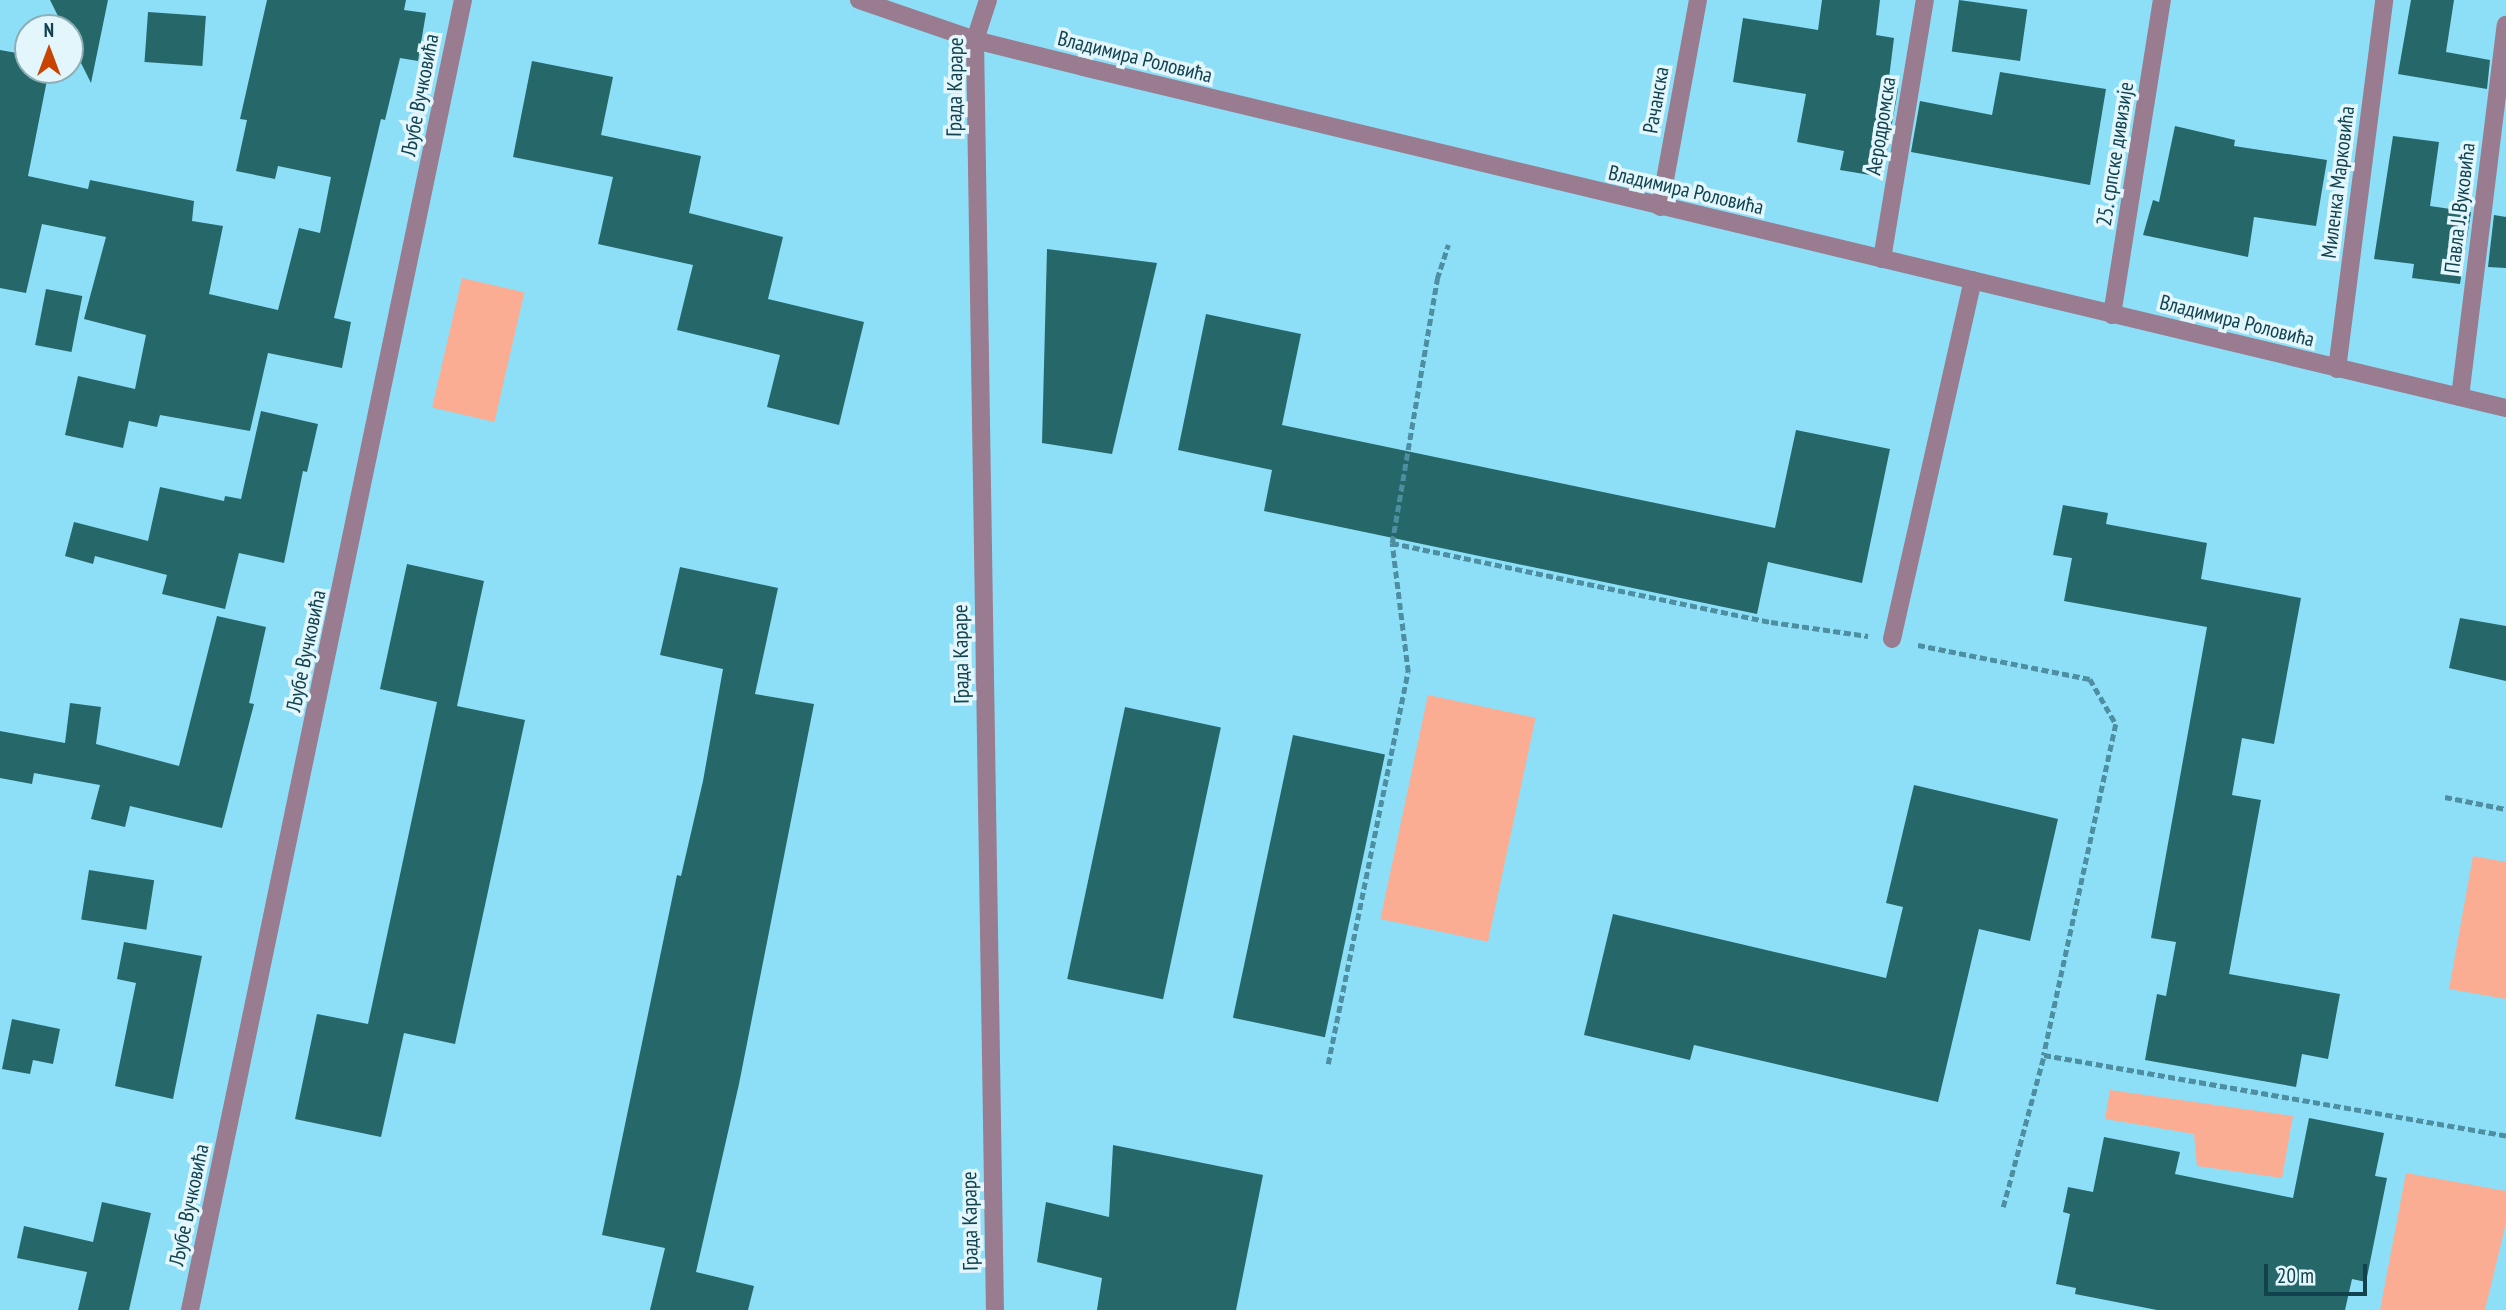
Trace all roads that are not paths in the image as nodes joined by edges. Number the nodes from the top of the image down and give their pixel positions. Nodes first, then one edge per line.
1 (463, 0) edge
2 (859, 0) edge
3 (988, 0) edge
4 (1698, 0) edge
5 (1925, 0) edge
6 (2162, 0) edge
7 (2384, 0) edge
8 (2506, 25) edge
9 (975, 40) junction
10 (1660, 207) junction
11 (1882, 259) junction
12 (1973, 280) junction
13 (2112, 315) junction
14 (2337, 369) junction
15 (2460, 397) junction
16 (2506, 408) edge
17 (1892, 639) road end
18 (190, 1310) edge
19 (995, 1310) edge

1 - 18 street, Љубе Вучковића
2 - 9 street, Владимира Роловића
3 - 9 street, Града Караре
4 - 10 street, Рачанска
5 - 11 street, Аеродромска
6 - 13 street, 25. српске дивизије
7 - 14 street, Миленка Марковића
8 - 15 street, Павла Ј. Вуковића
9 - 10 street, Владимира Роловића
9 - 19 street, Града Караре
10 - 11 street, Владимира Роловића
11 - 12 street, Владимира Роловића
12 - 13 street, Владимира Роловића
12 - 17 street
13 - 14 street, Владимира Роловића
14 - 15 street, Владимира Роловића
15 - 16 street, Владимира Роловића

